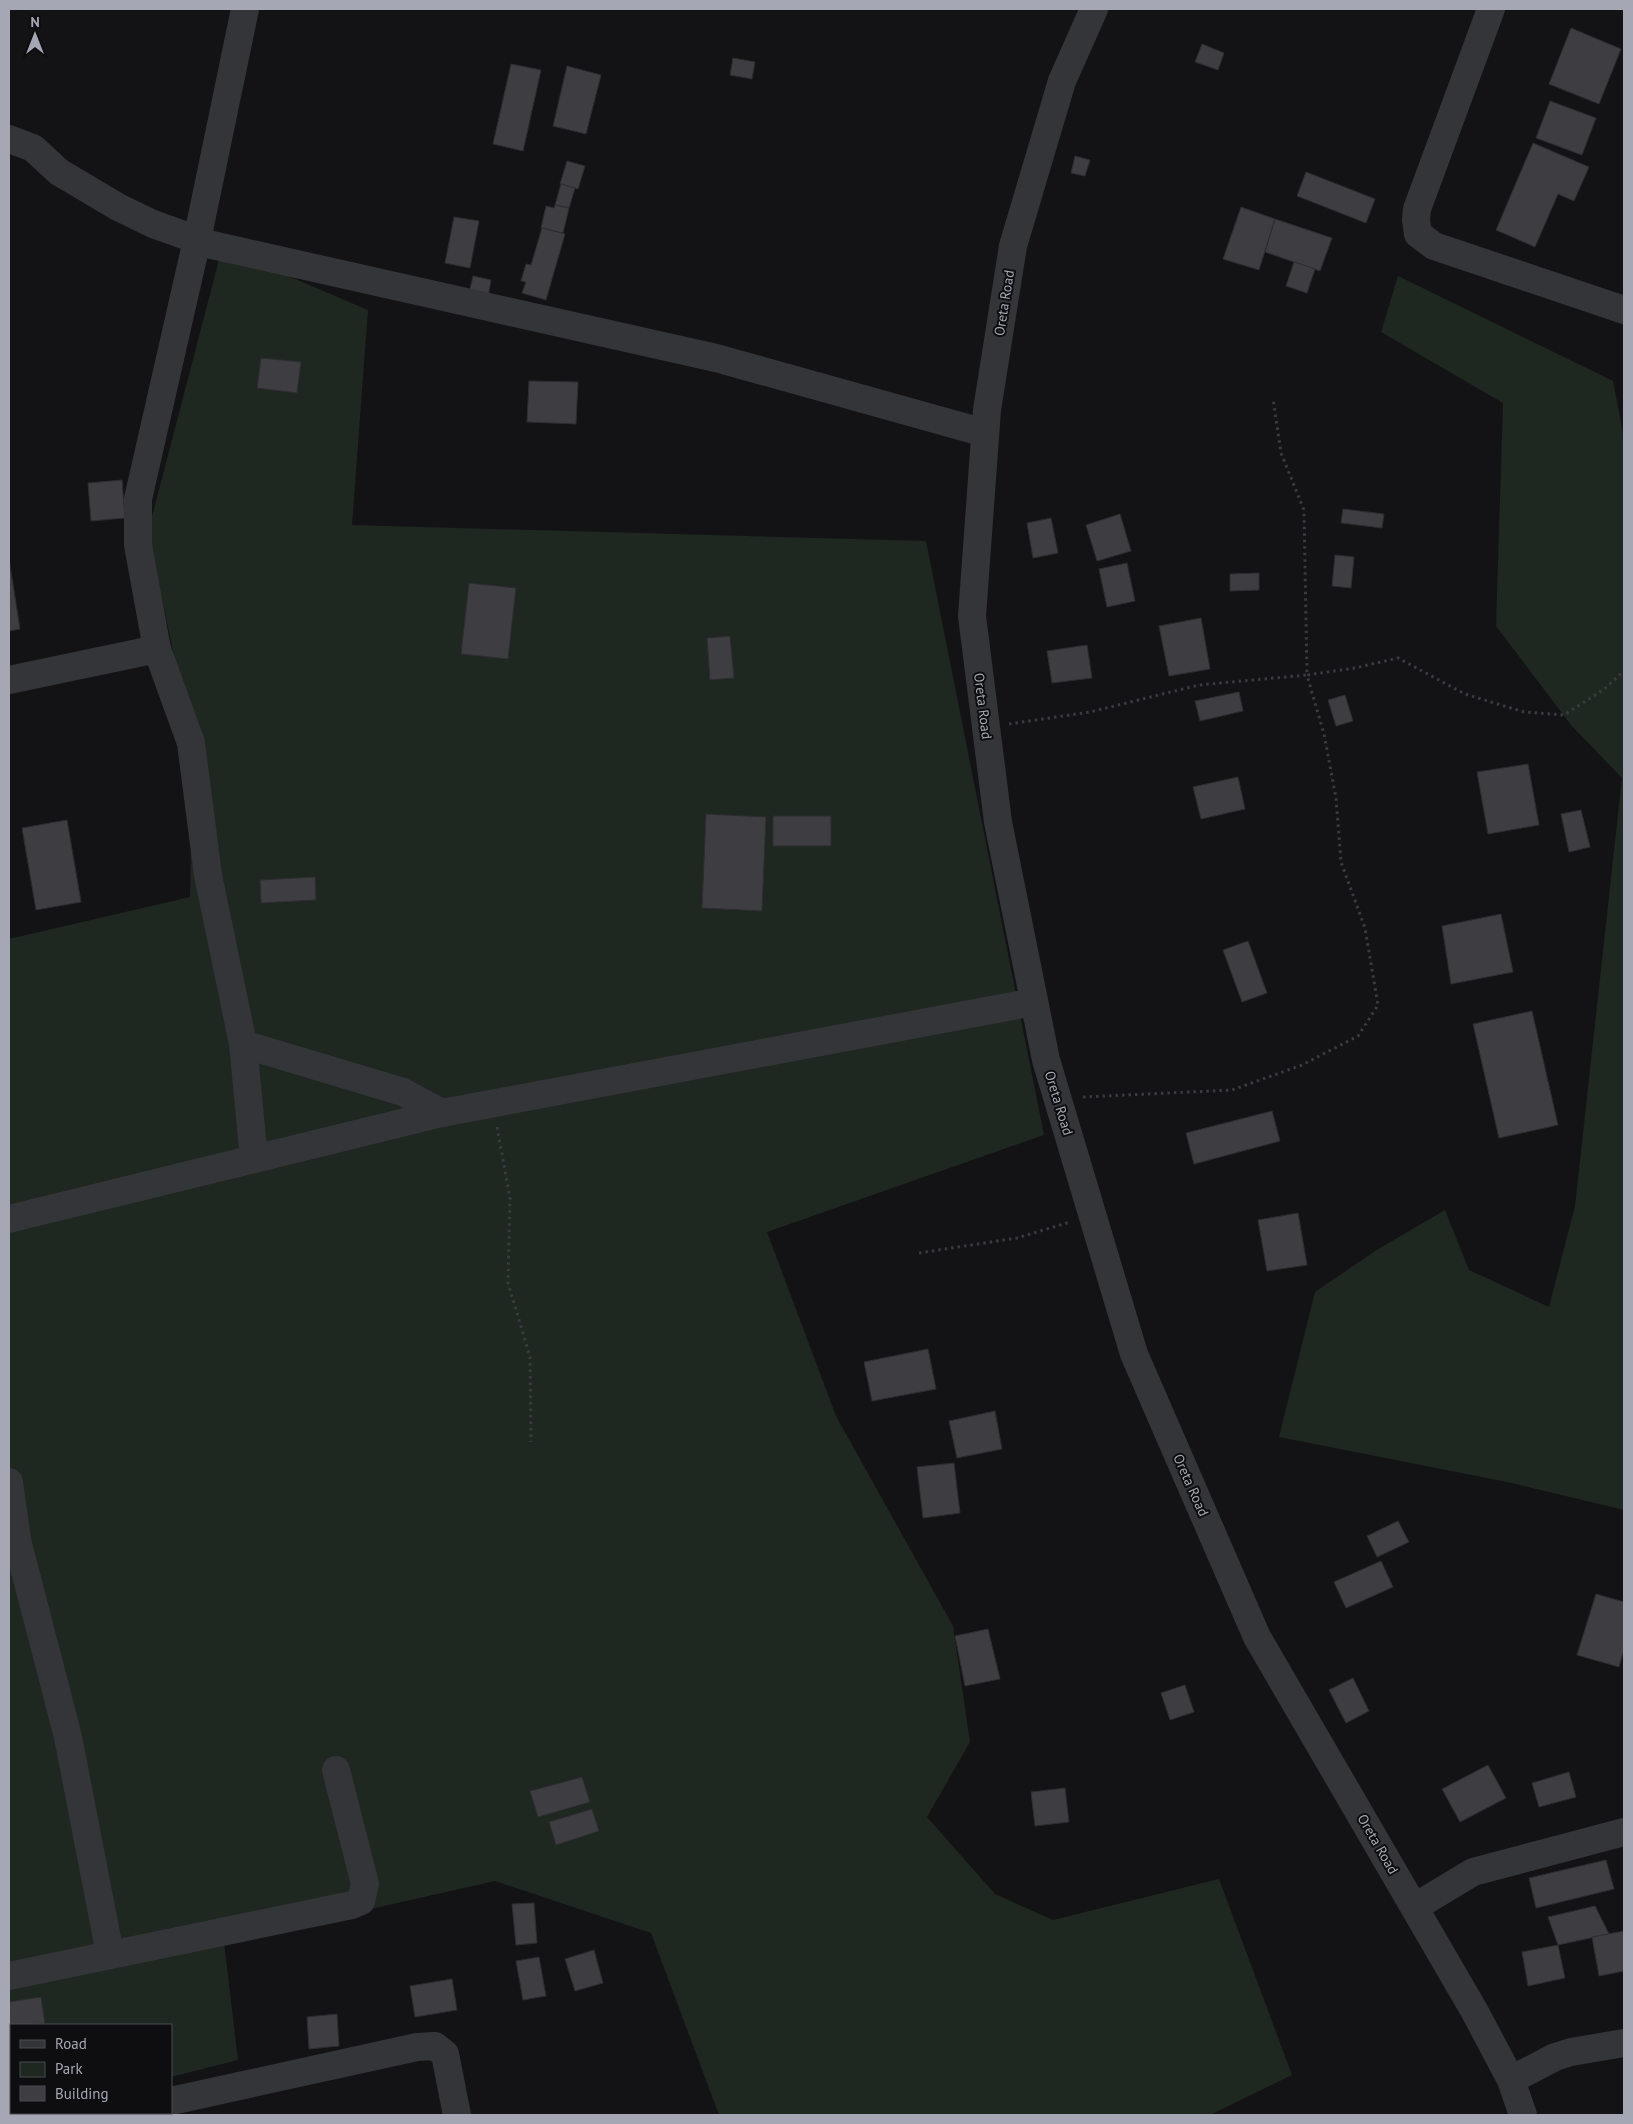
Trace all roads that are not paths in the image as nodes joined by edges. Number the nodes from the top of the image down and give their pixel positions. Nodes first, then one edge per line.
1 (245, 9) edge
2 (1094, 9) edge
3 (1491, 9) edge
4 (9, 139) edge
5 (197, 240) junction
6 (1624, 310) edge
7 (985, 433) junction
8 (157, 649) junction
9 (9, 680) edge
10 (1034, 1002) junction
11 (243, 1044) junction
12 (380, 1087) junction
13 (442, 1113) junction
14 (387, 1126) junction
15 (254, 1159) junction
16 (9, 1219) edge
17 (9, 1482) edge
18 (336, 1770) dead end
19 (1624, 1832) edge
20 (1415, 1907) junction
21 (110, 1954) junction
22 (9, 1976) edge
23 (1624, 2042) edge
24 (1510, 2080) junction
25 (172, 2101) edge
26 (457, 2115) edge
27 (1524, 2115) edge

1 - 5 street
2 - 7 street, Oreta Road
3 - 6 street
4 - 5 street
5 - 7 street
5 - 8 street
7 - 10 street, Oreta Road
8 - 9 street
8 - 11 street
10 - 13 street
10 - 20 street, Oreta Road
11 - 12 street
11 - 15 street
12 - 13 street
12 - 14 street
13 - 14 street
14 - 15 street
15 - 16 street
17 - 21 street
18 - 21 street
19 - 20 street
20 - 24 street, Oreta Road
21 - 22 street
23 - 24 street
24 - 27 street, Oreta Road
25 - 26 street

